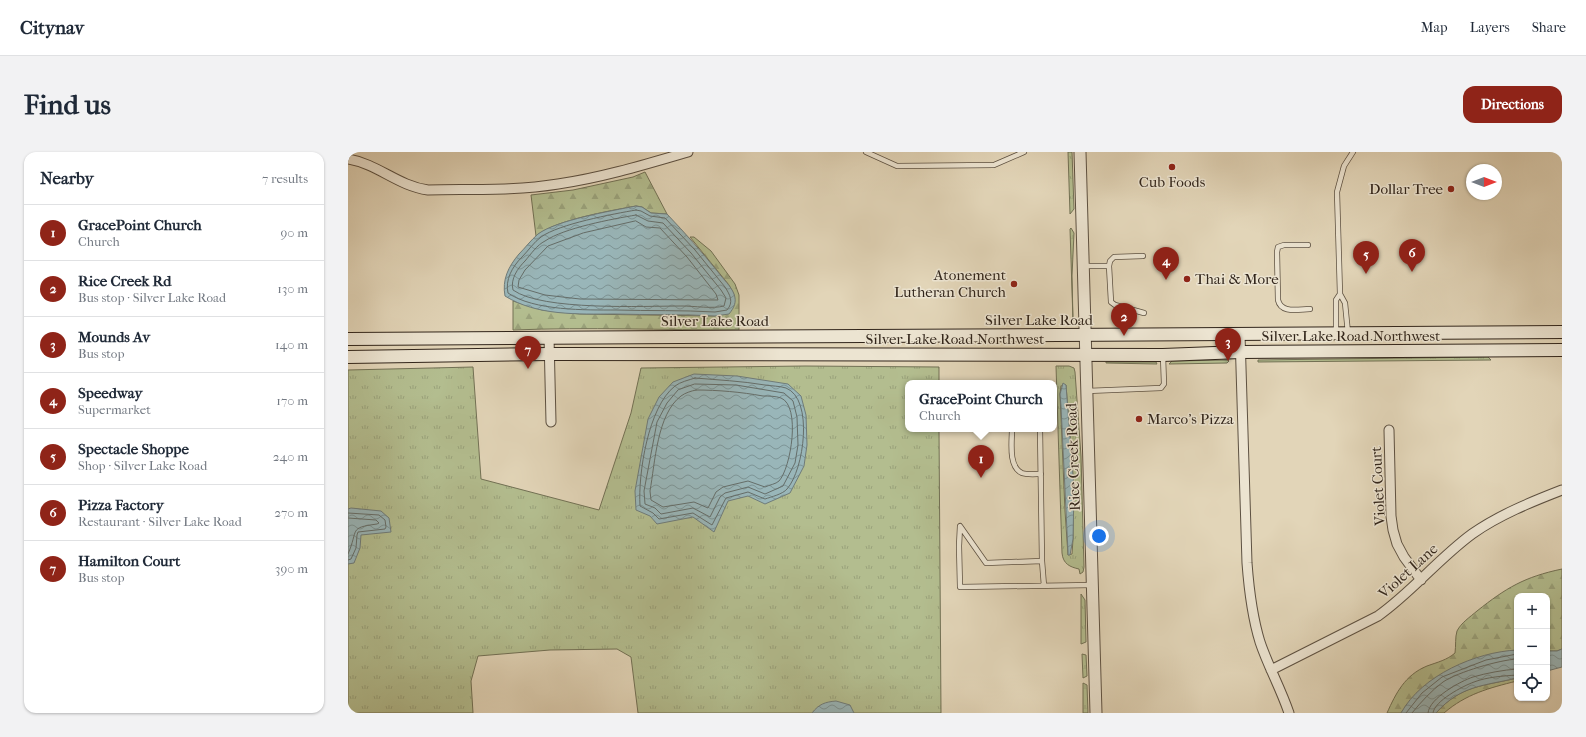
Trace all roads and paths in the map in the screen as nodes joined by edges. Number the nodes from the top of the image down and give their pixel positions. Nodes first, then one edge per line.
1 (688, 152) edge
2 (866, 152) edge
3 (1024, 152) edge
4 (1080, 152) edge
5 (1353, 152) edge
6 (348, 159) edge
7 (1308, 245) dead end
8 (1143, 256) dead end
9 (1082, 266) junction
10 (1109, 266) junction
11 (1340, 294) junction
12 (1310, 309) dead end
13 (1144, 312) dead end
14 (1562, 332) edge
15 (1240, 334) junction
16 (1336, 334) junction
17 (1348, 334) junction
18 (1084, 336) junction
19 (549, 337) junction
20 (348, 339) edge
21 (1562, 350) edge
22 (1241, 352) junction
23 (550, 354) junction
24 (1085, 355) junction
25 (1163, 355) junction
26 (348, 357) edge
27 (1086, 391) junction
28 (551, 422) dead end
29 (1390, 430) dead end
30 (1012, 432) edge
31 (1040, 432) edge
32 (1041, 474) junction
33 (1562, 490) edge
34 (1042, 561) junction
35 (1421, 580) junction
36 (1092, 585) junction
37 (1044, 586) junction
38 (1271, 670) junction
39 (1096, 713) edge
40 (1289, 713) edge

1 - 6 street
2 - 3 lane
4 - 9 street, Rice Creek Road
5 - 11 lane
7 - 12 lane
8 - 10 lane
9 - 10 lane
9 - 18 street, Rice Creek Road
10 - 13 lane
11 - 16 lane
11 - 17 lane
14 - 17 main road, Silver Lake Road
15 - 16 main road, Silver Lake Road
15 - 18 main road, Silver Lake Road
15 - 22 street
16 - 17 main road, Silver Lake Road
18 - 19 main road, Silver Lake Road
18 - 24 street, Rice Creek Road
19 - 20 main road, Silver Lake Road
19 - 23 street
21 - 22 main road, Silver Lake Road Northwest
22 - 25 main road, Silver Lake Road Northwest
22 - 38 street
23 - 24 main road, Silver Lake Road Northwest
23 - 26 main road, Silver Lake Road Northwest
23 - 28 street
24 - 25 main road, Silver Lake Road Northwest
24 - 27 street, Rice Creek Road
25 - 27 lane
27 - 36 street, Rice Creek Road
29 - 35 street, Violet Court
30 - 32 lane
31 - 32 lane
32 - 34 lane
33 - 35 street, Violet Lane
34 - 37 lane
34 - 37 lane
35 - 38 street, Violet Lane
36 - 37 lane
36 - 39 street, Rice Creek Road
38 - 40 street

